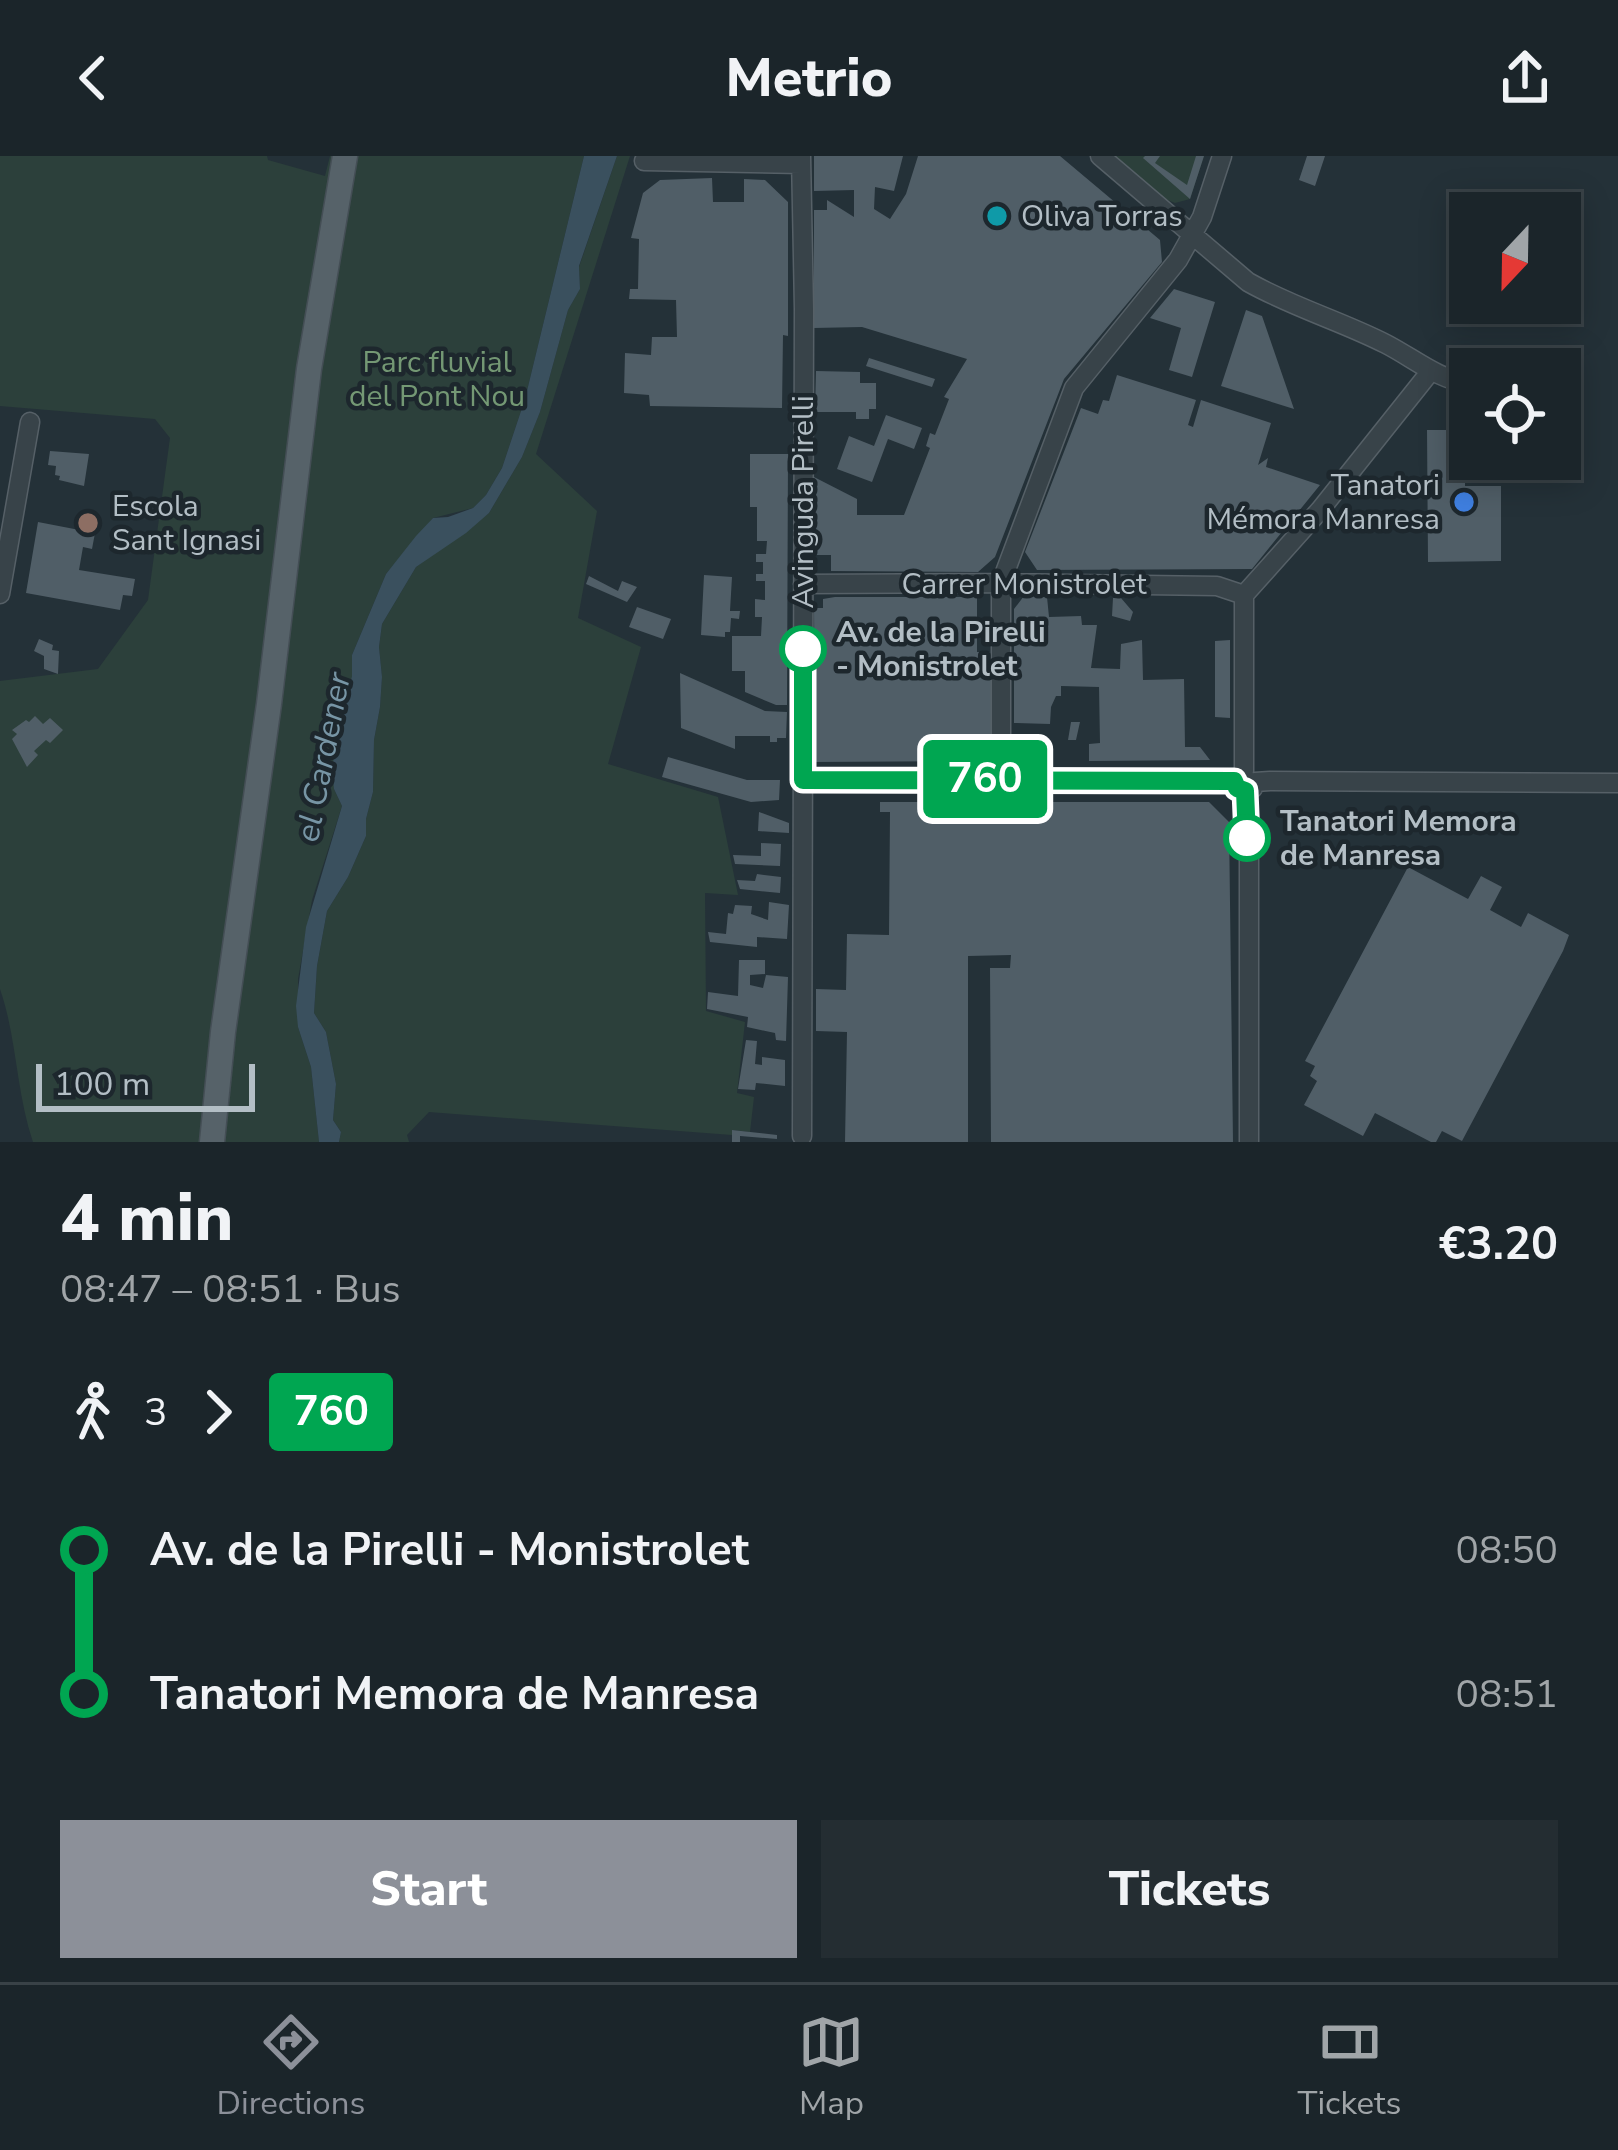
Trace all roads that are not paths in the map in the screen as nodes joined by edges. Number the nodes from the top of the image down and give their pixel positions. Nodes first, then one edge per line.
1 (345, 156) edge
2 (1100, 156) edge
3 (1222, 156) edge
4 (801, 160) edge
5 (644, 161) dead end
6 (1192, 236) junction
7 (1430, 372) junction
8 (1449, 378) edge
9 (30, 422) dead end
10 (10, 484) edge
11 (1001, 583) junction
12 (803, 584) junction
13 (0, 594) edge
14 (1244, 595) junction
15 (1001, 778) junction
16 (803, 780) junction
17 (1245, 781) junction
18 (1618, 783) edge
19 (802, 1136) dead end
20 (212, 1142) edge
21 (1249, 1142) edge

1 - 20 main road
2 - 6 street
3 - 6 street
4 - 5 street
4 - 12 street, Avinguda Pirelli
6 - 7 street
6 - 11 street
7 - 8 street
7 - 14 street
9 - 10 street
10 - 13 street
11 - 12 street, Carrer Monistrolet
11 - 14 street, Carrer Monistrolet
11 - 15 street
12 - 16 street, Avinguda Pirelli
14 - 17 street
15 - 16 street
15 - 17 street
16 - 19 street, Avinguda Pirelli
17 - 18 street
17 - 21 street

